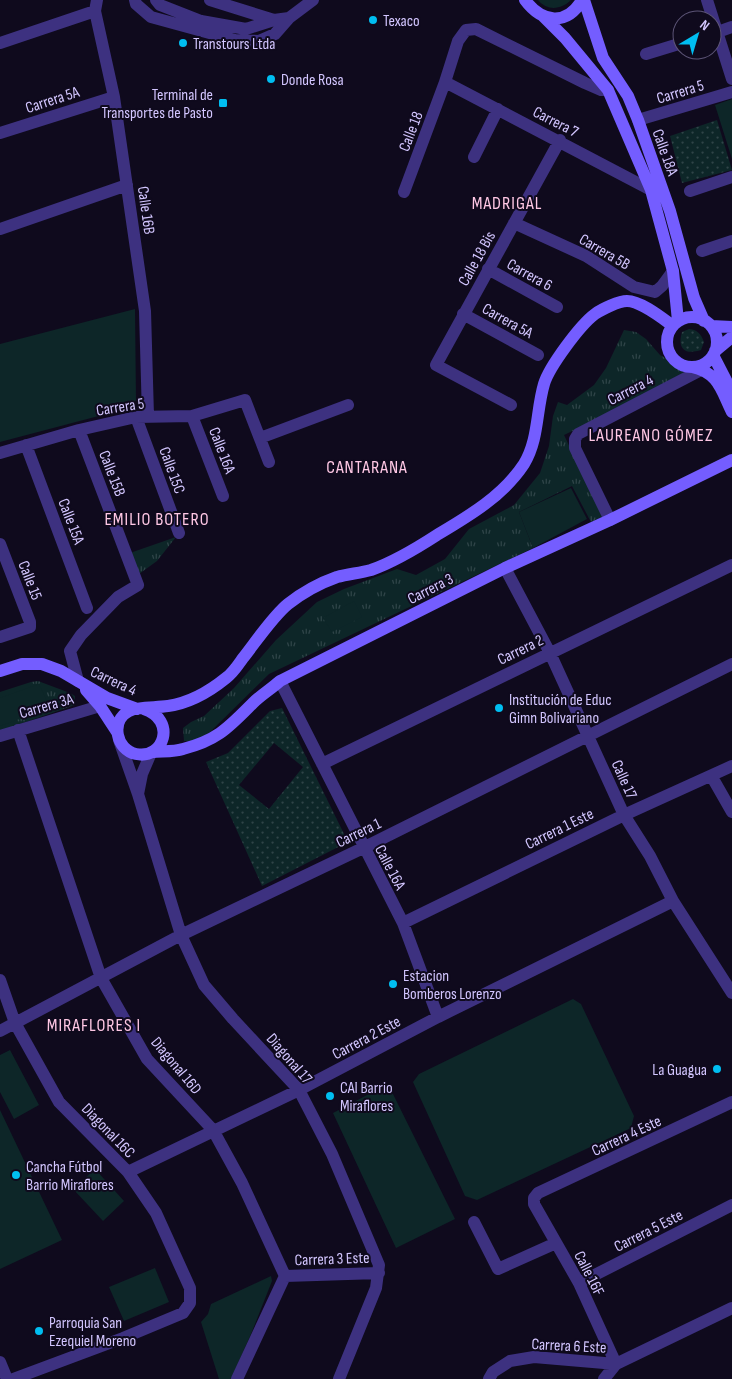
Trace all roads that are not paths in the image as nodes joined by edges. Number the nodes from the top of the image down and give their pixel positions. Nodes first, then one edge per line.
1 (135, 0) edge
2 (156, 0) edge
3 (210, 0) edge
4 (313, 0) edge
5 (517, 0) edge
6 (583, 0) edge
7 (96, 5) edge
8 (534, 9) edge
9 (289, 18) junction
10 (274, 20) junction
11 (0, 43) edge
12 (672, 46) edge
13 (722, 52) edge
14 (646, 54) dead end
15 (732, 79) edge
16 (445, 82) junction
17 (608, 90) junction
18 (732, 92) edge
19 (114, 96) junction
20 (498, 109) junction
21 (638, 120) junction
22 (0, 133) edge
23 (560, 140) junction
24 (474, 157) dead end
25 (732, 177) edge
26 (128, 186) junction
27 (651, 190) junction
28 (690, 191) dead end
29 (404, 192) dead end
30 (514, 223) junction
31 (0, 229) edge
32 (732, 241) edge
33 (702, 251) dead end
34 (488, 270) junction
35 (673, 271) junction
36 (557, 307) dead end
37 (463, 314) junction
38 (708, 323) junction
39 (675, 324) junction
40 (732, 327) edge
41 (732, 337) edge
42 (714, 353) junction
43 (538, 355) dead end
44 (697, 368) junction
45 (732, 392) edge
46 (348, 405) dead end
47 (511, 405) dead end
48 (732, 412) edge
49 (192, 416) junction
50 (142, 417) junction
51 (80, 430) junction
52 (260, 438) junction
53 (26, 445) junction
54 (0, 453) edge
55 (732, 460) edge
56 (269, 462) dead end
57 (223, 496) dead end
58 (610, 520) junction
59 (179, 533) dead end
60 (0, 544) edge
61 (732, 565) edge
62 (505, 568) junction
63 (87, 608) dead end
64 (0, 637) edge
65 (550, 652) junction
66 (732, 664) edge
67 (0, 671) edge
68 (78, 681) junction
69 (280, 682) junction
70 (100, 706) junction
71 (140, 709) junction
72 (18, 730) junction
73 (118, 735) junction
74 (588, 735) junction
75 (0, 736) edge
76 (152, 752) junction
77 (322, 764) junction
78 (732, 766) edge
79 (712, 777) junction
80 (138, 794) junction
81 (732, 812) edge
82 (624, 815) junction
83 (363, 848) junction
84 (673, 901) junction
85 (403, 923) junction
86 (181, 935) junction
87 (101, 978) junction
88 (0, 980) edge
89 (732, 993) edge
90 (438, 1017) junction
91 (14, 1023) junction
92 (0, 1031) edge
93 (299, 1090) junction
94 (732, 1102) edge
95 (213, 1130) junction
96 (128, 1172) junction
97 (534, 1198) joint
98 (732, 1204) edge
99 (474, 1222) dead end
100 (556, 1243) junction
101 (379, 1273) junction
102 (285, 1276) junction
103 (579, 1283) junction
104 (732, 1308) edge
105 (0, 1362) edge
106 (616, 1364) junction
107 (7, 1379) edge
108 (13, 1379) edge
109 (237, 1379) edge
110 (339, 1379) edge
111 (489, 1379) edge
112 (604, 1379) edge

1 - 9 street
2 - 10 street
3 - 10 street
4 - 9 street
5 - 8 street
6 - 8 street
6 - 21 street, Calle 18A
7 - 11 street
7 - 19 street, Calle 16B
8 - 17 street, Calle 18A
9 - 10 street
12 - 14 street
13 - 15 street
16 - 17 street, Calle 18
16 - 20 street, Carrera 7
16 - 29 street, Calle 18
17 - 27 street, Calle 18A
18 - 21 street, Carrera 5
19 - 22 street, Carrera 5A
19 - 26 street, Calle 16B
20 - 23 street, Carrera 7
20 - 24 street
21 - 38 street, Calle 18A
23 - 27 street, Carrera 7
23 - 30 street, Calle 18 Bis
25 - 28 street
26 - 31 street
26 - 50 street, Calle 16B
27 - 35 street, Calle 18A
30 - 34 street, Calle 18 Bis
30 - 35 street, Carrera 5B
32 - 33 street
34 - 36 street, Carrera 6
34 - 37 street, Calle 18 Bis
35 - 39 street, Calle 18A
37 - 43 street, Carrera 5A
37 - 47 street, Calle 18 Bis
38 - 39 street
38 - 40 street
38 - 42 street
39 - 44 street
39 - 71 street
41 - 42 street
42 - 44 street
42 - 45 street
44 - 48 street
44 - 58 street, Carrera 4
46 - 52 street
49 - 50 street, Carrera 5
49 - 52 street, Carrera 5
49 - 57 street, Calle 16A
50 - 51 street, Carrera 5
50 - 59 street, Calle 15C
51 - 53 street, Carrera 5
51 - 68 street, Calle 15B
52 - 56 street
53 - 54 street, Carrera 5
53 - 63 street, Calle 15A
55 - 58 street, Carrera 3
58 - 62 street, Carrera 3
60 - 64 street, Calle 15
61 - 65 street, Carrera 2
62 - 65 street, Calle 17
62 - 69 street, Carrera 3
65 - 74 street, Calle 17
65 - 77 street, Carrera 2
66 - 74 street, Carrera 1
67 - 68 street, Carrera 4
68 - 70 street, Carrera 4
68 - 71 street, Carrera 4
69 - 76 street, Carrera 3
69 - 77 street, Calle 16A
70 - 72 street, Carrera 3A
70 - 73 street, Carrera 4
71 - 73 street
71 - 76 street
72 - 75 street, Carrera 3A
72 - 87 street, Diagonal 16D
73 - 76 street
73 - 80 street, Diagonal 17
74 - 82 street, Calle 17
74 - 83 street, Carrera 1
76 - 80 street
77 - 83 street, Calle 16A
78 - 79 street, Carrera 1 Este
79 - 81 street
79 - 82 street, Carrera 1 Este
80 - 86 street, Diagonal 17
82 - 84 street, Calle 17
82 - 85 street, Carrera 1 Este
83 - 85 street, Calle 16A
83 - 86 street, Carrera 1
84 - 89 street, Calle 17
84 - 90 street, Carrera 2 Este
85 - 90 street, Calle 16A
86 - 87 street, Carrera 1
86 - 93 street, Diagonal 17
87 - 91 street, Carrera 1
87 - 95 street, Diagonal 16D
88 - 91 street, Diagonal 16C
90 - 93 street, Carrera 2 Este
91 - 92 street, Carrera 1
91 - 96 street, Diagonal 16C
93 - 95 street, Carrera 2 Este
93 - 101 street, Diagonal 17
94 - 97 street, Carrera 4 Este
95 - 96 street, Carrera 2 Este
95 - 102 street, Diagonal 16D
96 - 108 street, Diagonal 16C
97 - 100 street, Calle 16F
98 - 103 street, Carrera 5 Este
99 - 100 street
100 - 103 street, Calle 16F
101 - 102 street, Carrera 3 Este
101 - 110 street
102 - 109 street
103 - 106 street, Calle 16F
104 - 106 street, Carrera 6 Este
105 - 107 street
106 - 111 street, Carrera 6 Este
106 - 112 street

